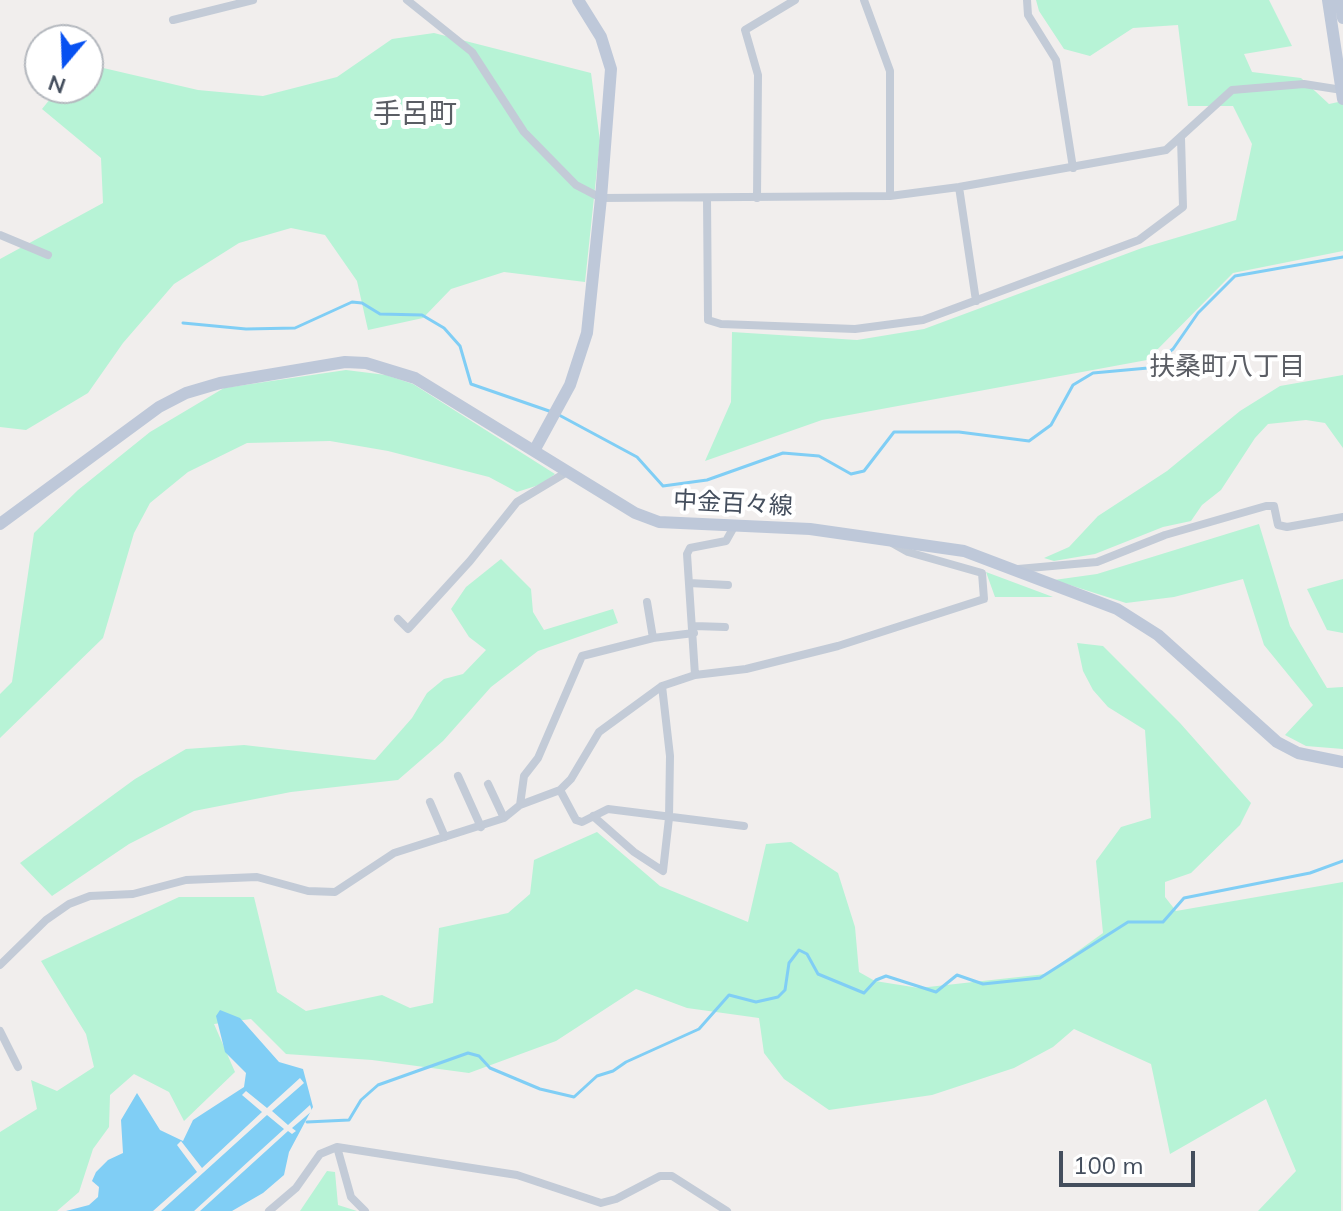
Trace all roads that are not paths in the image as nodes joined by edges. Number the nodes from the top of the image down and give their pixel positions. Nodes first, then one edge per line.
1 (253, 0) edge
2 (407, 0) edge
3 (578, 0) edge
4 (795, 0) edge
5 (864, 0) edge
6 (1027, 0) edge
7 (1328, 0) edge
8 (1340, 0) edge
9 (1343, 18) edge
10 (173, 20) dead end
11 (1342, 94) edge
12 (1181, 138) junction
13 (1073, 168) junction
14 (959, 187) junction
15 (890, 196) junction
16 (601, 198) junction
17 (707, 198) junction
18 (757, 198) junction
19 (0, 235) edge
20 (48, 255) dead end
21 (976, 301) junction
22 (534, 451) junction
23 (567, 472) junction
24 (1343, 517) edge
25 (0, 524) edge
26 (735, 525) junction
27 (884, 539) junction
28 (1018, 569) junction
29 (689, 583) junction
30 (728, 585) dead end
31 (647, 602) dead end
32 (398, 619) dead end
33 (725, 627) dead end
34 (694, 629) junction
35 (653, 638) junction
36 (695, 675) junction
37 (662, 686) junction
38 (1343, 762) edge
39 (458, 776) dead end
40 (488, 784) dead end
41 (560, 790) junction
42 (430, 802) dead end
43 (520, 805) junction
44 (593, 816) junction
45 (504, 818) junction
46 (669, 818) junction
47 (744, 826) dead end
48 (481, 827) junction
49 (445, 837) junction
50 (0, 965) edge
51 (0, 1031) edge
52 (18, 1067) dead end
53 (337, 1147) junction
54 (269, 1211) edge
55 (365, 1211) edge
56 (727, 1211) edge

1 - 10 street
2 - 16 street
3 - 16 main road
4 - 18 street
5 - 15 street
6 - 13 street
7 - 11 main road
8 - 9 main road
11 - 12 street
12 - 13 street
12 - 21 street
13 - 14 street
14 - 15 street
14 - 21 street
15 - 18 street
16 - 17 street
16 - 22 main road
17 - 18 street
17 - 21 street
19 - 20 street
22 - 23 main road, 中金百々線
22 - 25 main road, 中金百々線
23 - 26 main road, 中金百々線
23 - 32 street
24 - 28 street
26 - 27 main road, 中金百々線
26 - 29 street
27 - 28 main road, 中金百々線
27 - 36 street
28 - 38 main road, 中金百々線
29 - 30 street
29 - 34 street
31 - 35 street
33 - 34 street
34 - 35 street
34 - 36 street
35 - 43 street
36 - 37 street
37 - 41 street
37 - 46 street
39 - 48 street
40 - 45 street
41 - 43 street
41 - 44 street
42 - 49 street
43 - 45 street
44 - 46 street
44 - 46 street
45 - 48 street
46 - 47 street
48 - 49 street
49 - 50 street
51 - 52 street
53 - 54 street
53 - 55 street
53 - 56 street

